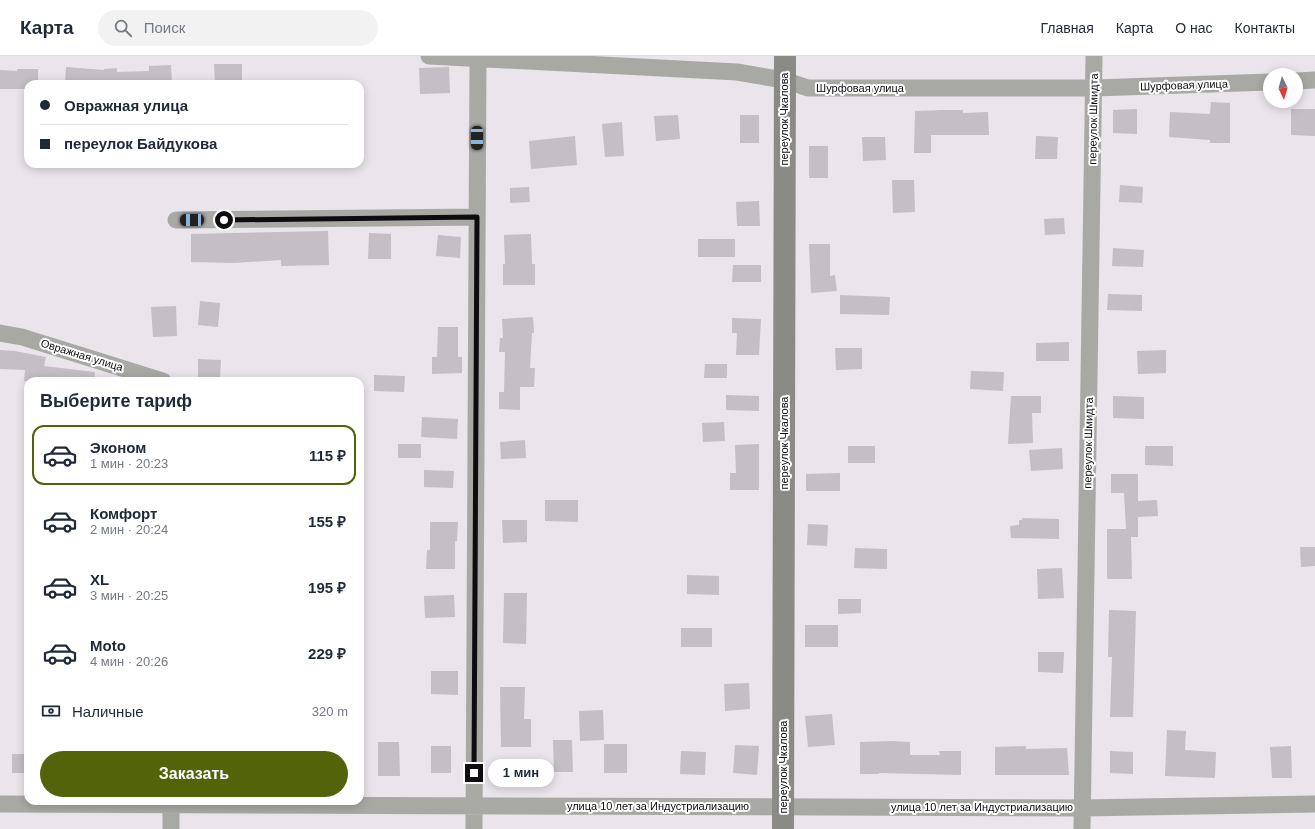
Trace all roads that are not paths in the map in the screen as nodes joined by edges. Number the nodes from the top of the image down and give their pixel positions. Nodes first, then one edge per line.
1 (429, 56) edge
2 (784, 56) edge
3 (1094, 56) edge
4 (495, 58) edge
5 (478, 59) junction
6 (784, 80) junction
7 (1315, 80) edge
8 (1303, 81) edge
9 (1263, 82) edge
10 (1094, 88) junction
11 (477, 217) junction
12 (176, 220) dead end
13 (0, 333) edge
14 (150, 377) edge
15 (0, 804) edge
16 (24, 804) edge
17 (364, 804) edge
18 (1315, 804) edge
19 (171, 805) edge
20 (474, 805) junction
21 (783, 806) junction
22 (1082, 808) junction
23 (171, 829) edge
24 (474, 829) edge
25 (783, 829) edge
26 (1082, 829) edge

1 - 5 street, Шурфовая улица
2 - 6 street, переулок Чкалова
3 - 10 street, переулок Шмидта
4 - 5 street, Шурфовая улица
4 - 6 street, Шурфовая улица
5 - 11 street
6 - 10 street, Шурфовая улица
6 - 21 street, переулок Чкалова
7 - 8 street
9 - 10 street, Шурфовая улица
10 - 22 street, переулок Шмидта
11 - 12 street
11 - 20 street
13 - 14 street, Овражная улица
15 - 16 street, улица 10 лет за Индустриализацию
17 - 20 street, улица 10 лет за Индустриализацию
18 - 22 street, улица 10 лет за Индустриализацию
19 - 23 street
20 - 21 street, улица 10 лет за Индустриализацию
20 - 24 street
21 - 22 street, улица 10 лет за Индустриализацию
21 - 25 street, переулок Чкалова
22 - 26 street, переулок Шмидта

